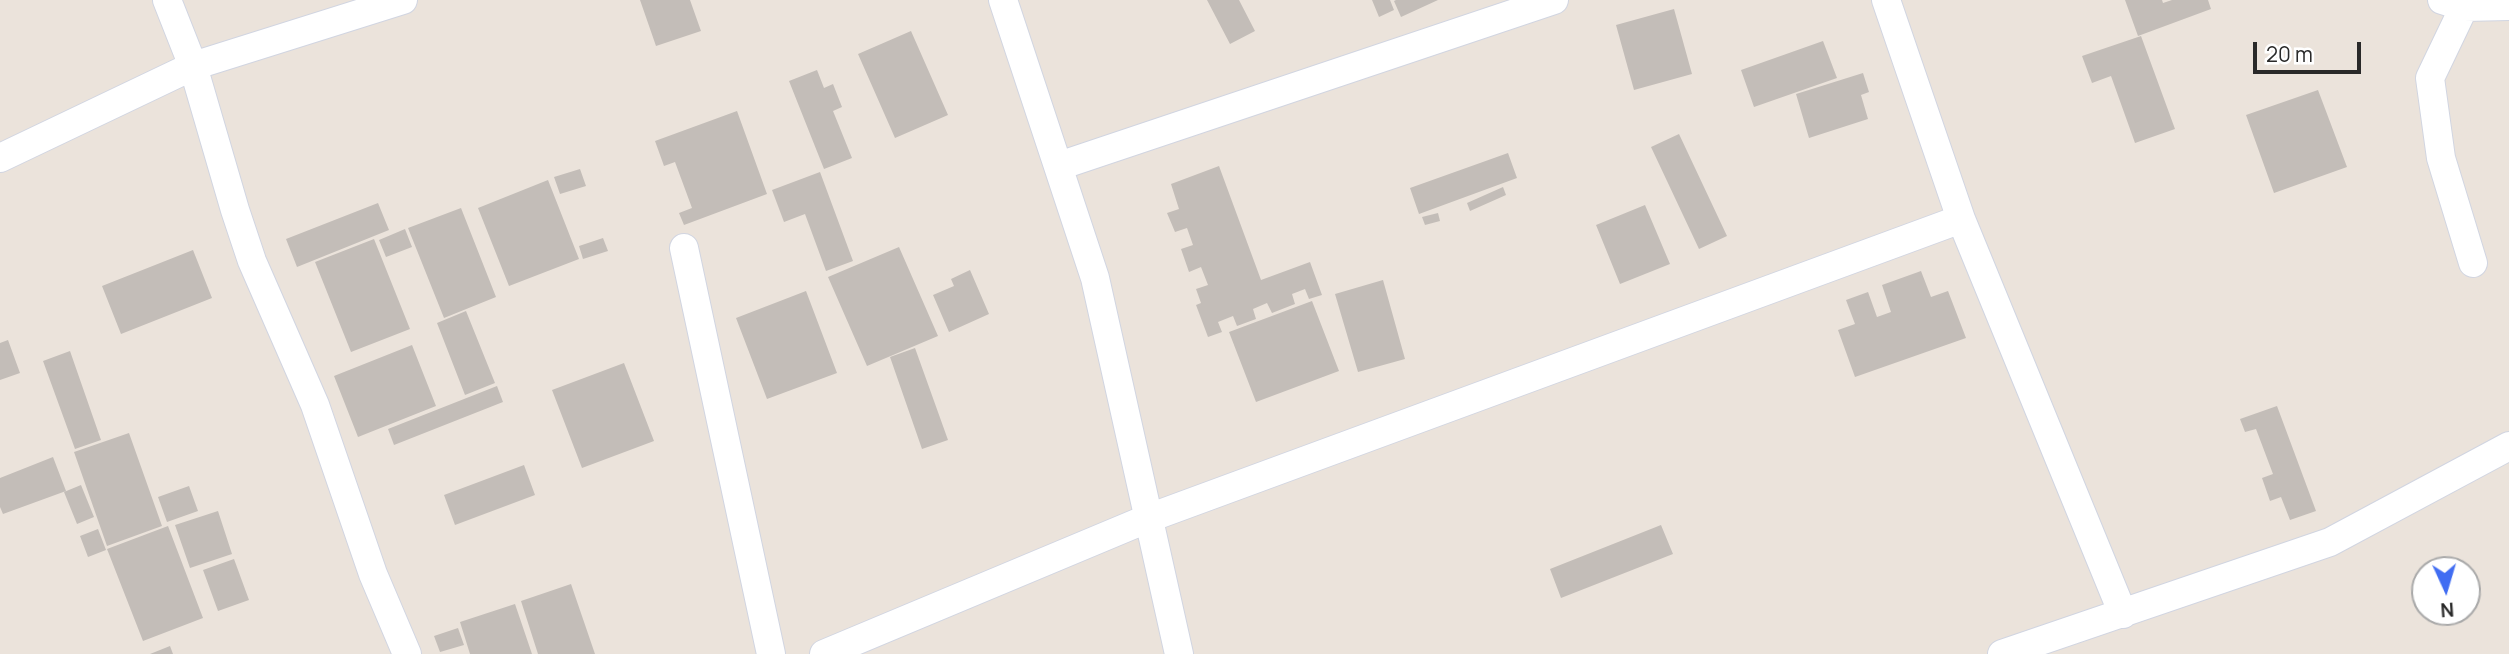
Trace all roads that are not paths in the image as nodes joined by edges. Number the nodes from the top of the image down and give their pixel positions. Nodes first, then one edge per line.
1 (167, 0) edge
2 (403, 0) edge
3 (1003, 0) edge
4 (1555, 0) edge
5 (1886, 0) edge
6 (2453, 4) edge
7 (2509, 6) edge
8 (193, 65) junction
9 (0, 158) edge
10 (1059, 166) junction
11 (1961, 219) junction
12 (684, 248) dead end
13 (2473, 263) dead end
14 (2509, 446) edge
15 (1149, 518) junction
16 (2123, 614) junction
17 (407, 654) edge
18 (771, 654) edge
19 (824, 654) edge
20 (1180, 654) edge
21 (2002, 654) edge

1 - 8 street
2 - 8 street
3 - 10 street
4 - 10 street
5 - 11 street
6 - 7 street
6 - 13 street
8 - 9 street
8 - 17 street
10 - 15 street
11 - 15 street
11 - 16 street
12 - 18 street
14 - 16 street
15 - 19 street
15 - 20 street
16 - 21 street

